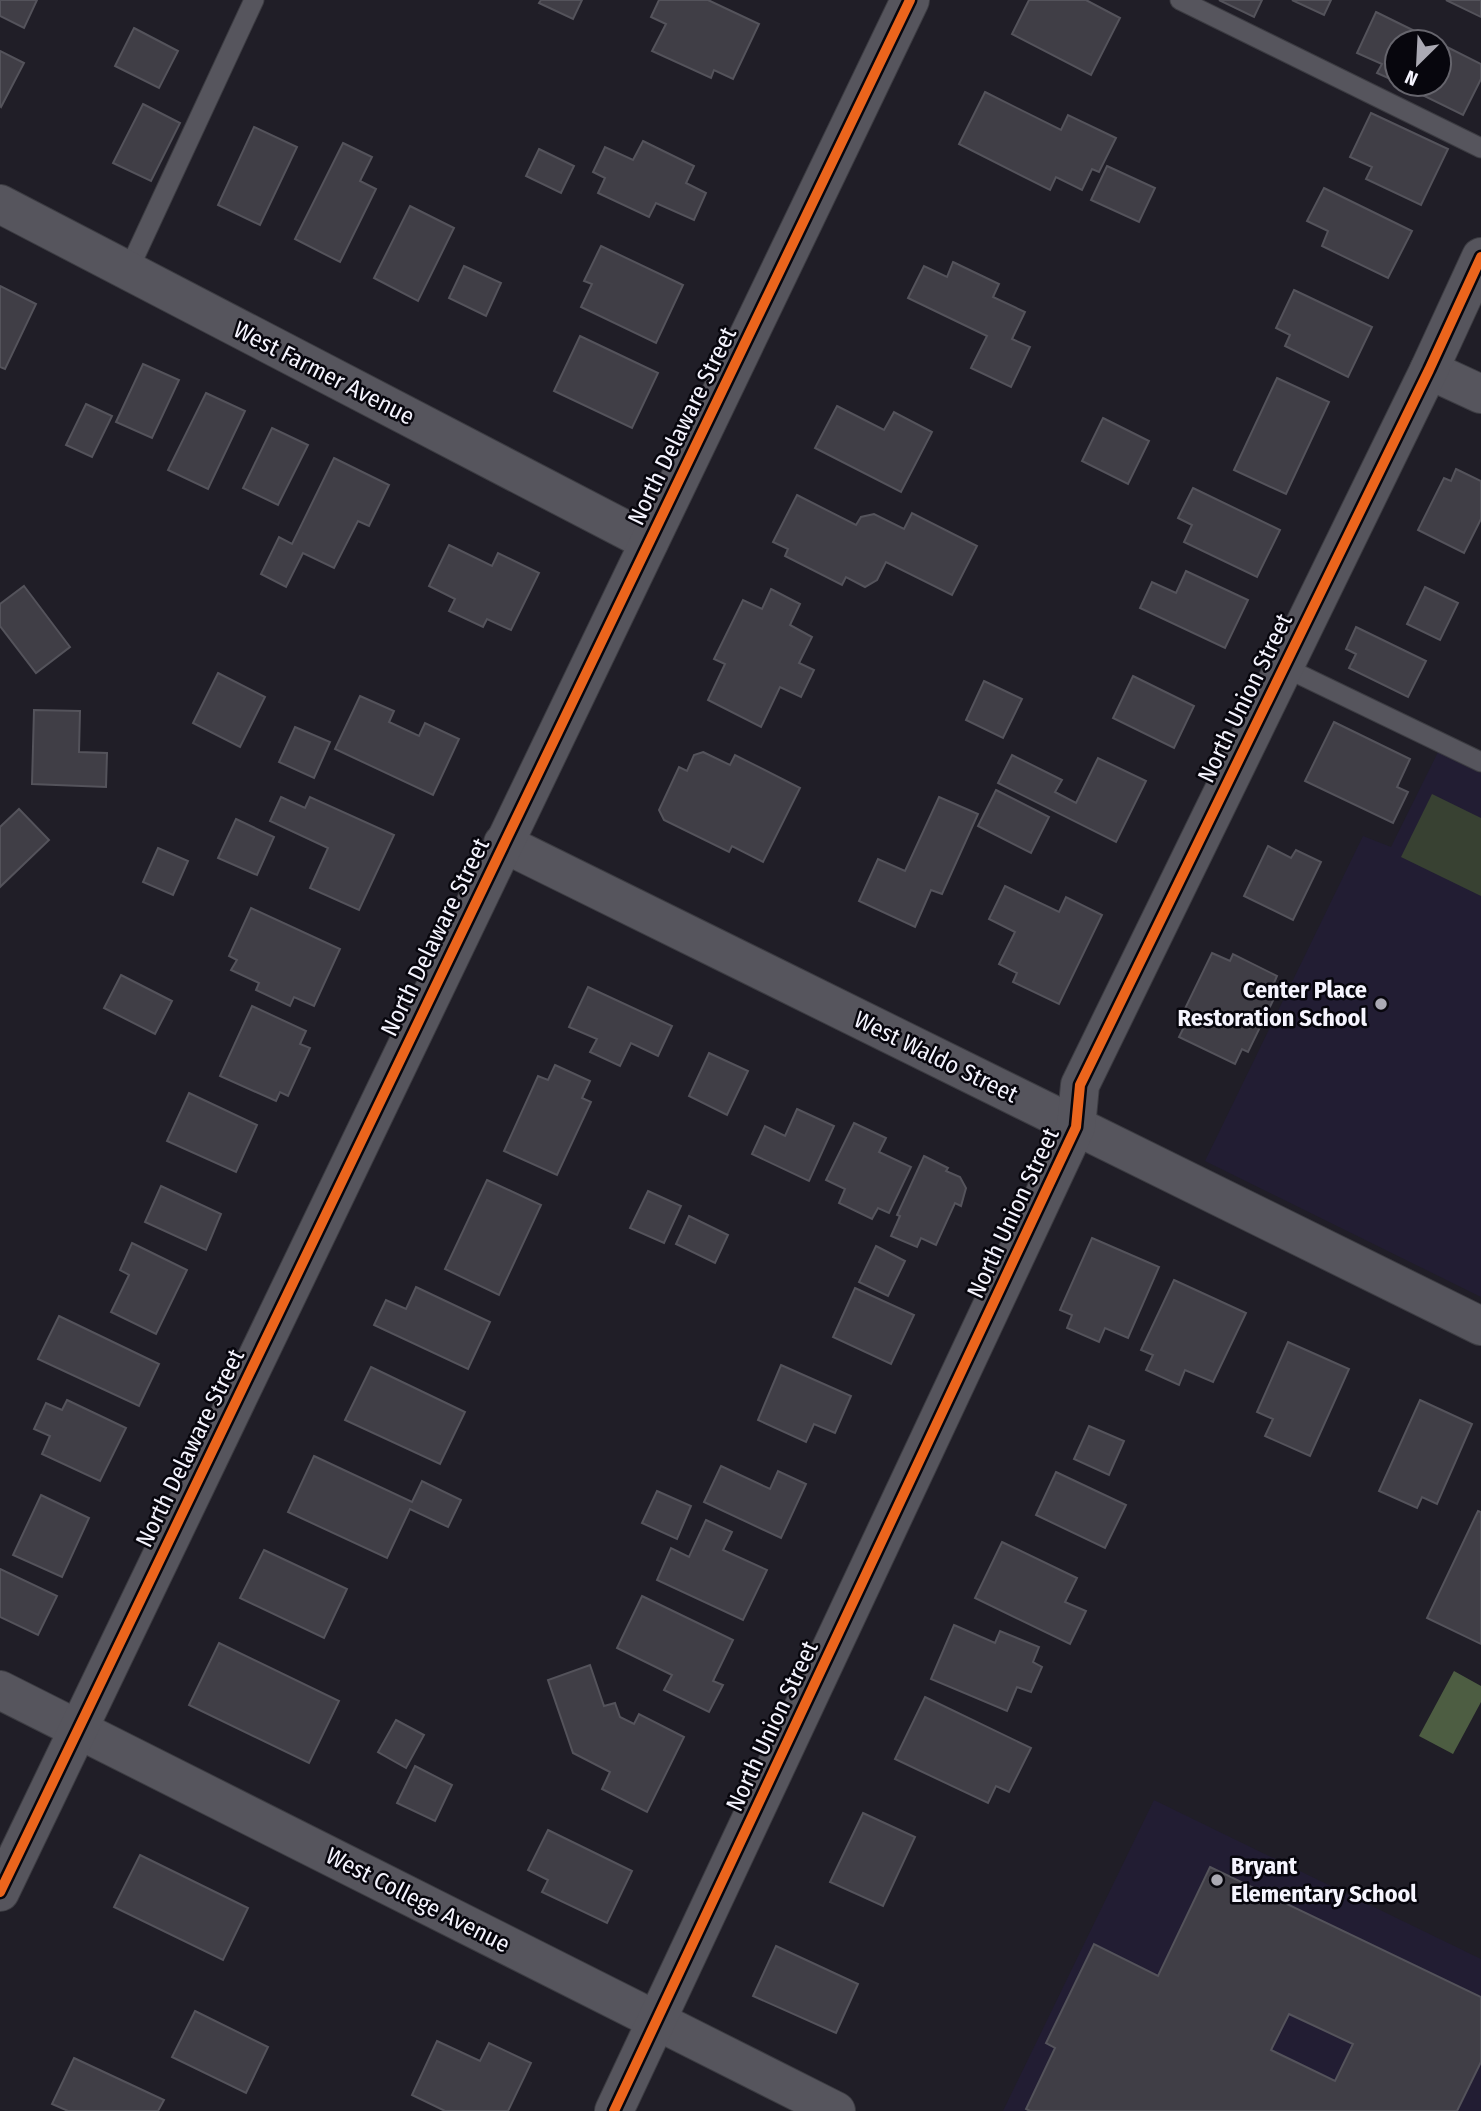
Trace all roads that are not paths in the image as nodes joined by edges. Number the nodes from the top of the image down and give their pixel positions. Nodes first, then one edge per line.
1 (254, 0) edge
2 (911, 0) edge
3 (1180, 0) edge
4 (1481, 148) edge
5 (0, 204) edge
6 (1481, 257) edge
7 (128, 271) junction
8 (1429, 370) junction
9 (1481, 394) edge
10 (649, 542) junction
11 (1284, 667) junction
12 (1481, 762) edge
13 (503, 843) junction
14 (1076, 1127) junction
15 (1481, 1326) edge
16 (0, 1690) edge
17 (78, 1729) junction
18 (0, 1892) edge
19 (657, 2021) junction
20 (614, 2111) edge
21 (836, 2111) edge

1 - 7 lane
2 - 10 street, North Delaware Street
3 - 4 lane
5 - 7 street, West Farmer Avenue
6 - 8 street, North Union Street
7 - 10 street, West Farmer Avenue
8 - 9 street
8 - 11 street, North Union Street
10 - 13 street, North Delaware Street
11 - 12 lane
11 - 14 street, North Union Street
13 - 14 street, West Waldo Street
13 - 17 street, North Delaware Street
14 - 15 street, West Waldo Street
14 - 19 street, North Union Street
16 - 17 street, West College Avenue
17 - 18 street, North Delaware Street
17 - 19 street, West College Avenue
19 - 20 street, North Union Street
19 - 21 street, West College Avenue

